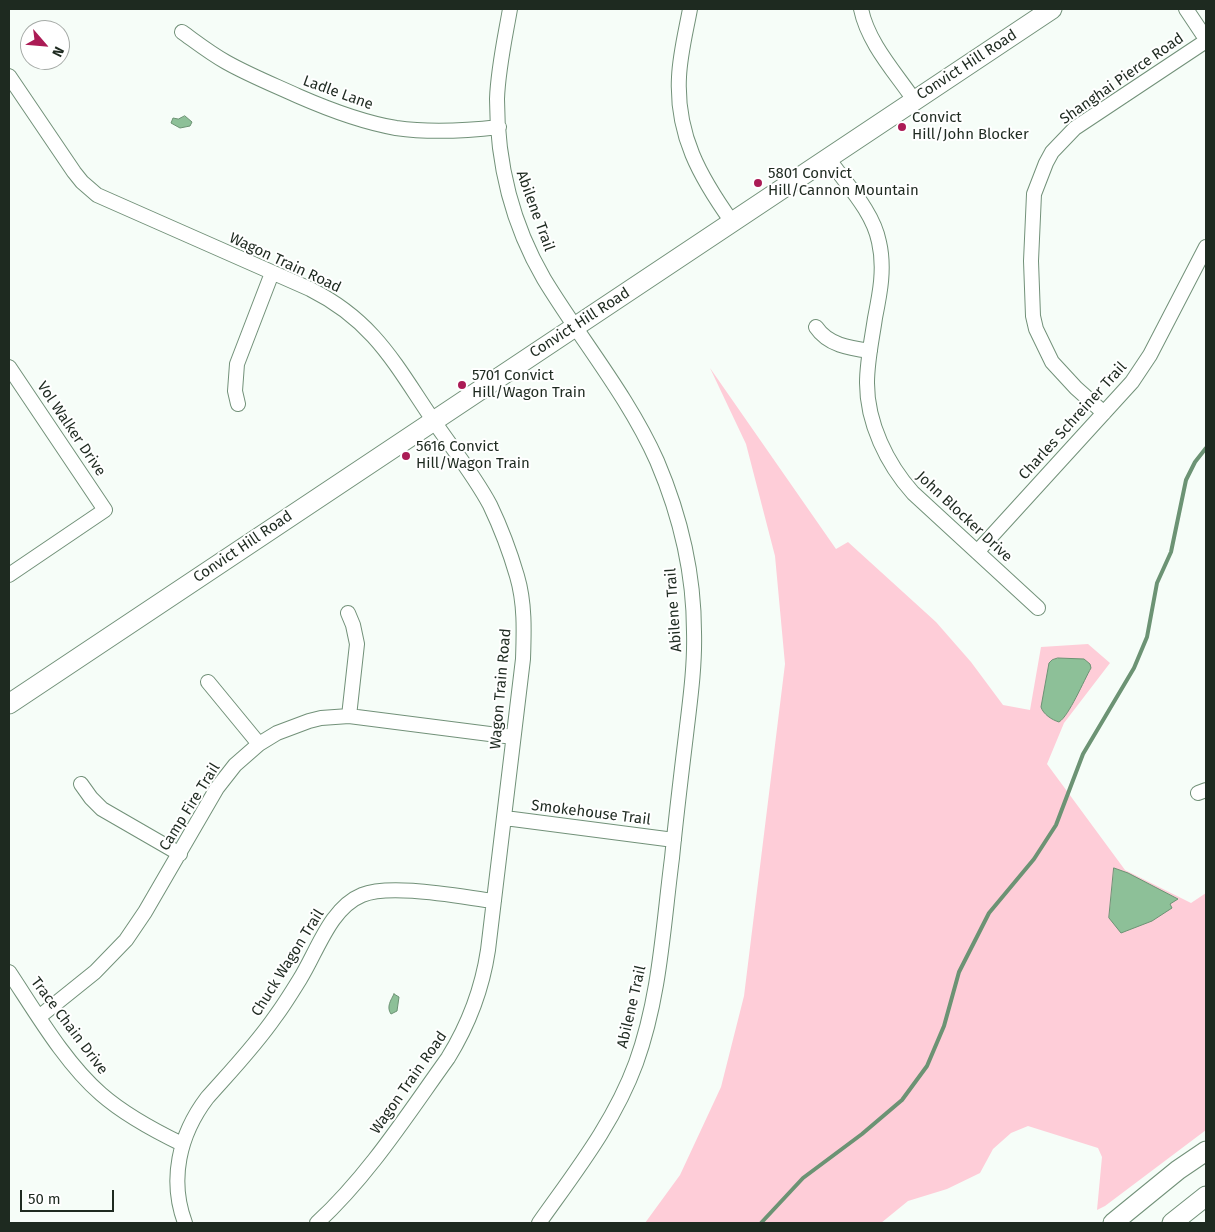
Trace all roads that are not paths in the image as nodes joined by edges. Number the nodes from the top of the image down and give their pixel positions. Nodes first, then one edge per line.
1 (510, 9) edge
2 (690, 9) edge
3 (861, 9) edge
4 (1052, 9) edge
5 (1186, 9) edge
6 (182, 32) dead end
7 (1206, 40) edge
8 (9, 76) edge
9 (914, 100) junction
10 (499, 127) junction
11 (828, 158) junction
12 (732, 222) junction
13 (1206, 247) edge
14 (272, 273) junction
15 (576, 326) junction
16 (816, 327) dead end
17 (870, 351) junction
18 (9, 367) edge
19 (238, 404) dead end
20 (1104, 413) junction
21 (433, 421) junction
22 (977, 552) junction
23 (9, 575) edge
24 (1038, 608) dead end
25 (348, 613) dead end
26 (208, 682) dead end
27 (9, 704) edge
28 (348, 716) junction
29 (513, 737) junction
30 (259, 744) junction
31 (81, 784) dead end
32 (505, 818) junction
33 (674, 840) junction
34 (180, 854) junction
35 (494, 901) junction
36 (9, 972) edge
37 (39, 1017) junction
38 (182, 1144) junction
39 (1206, 1151) edge
40 (1206, 1196) edge
41 (185, 1223) edge
42 (317, 1223) edge
43 (538, 1223) edge
44 (1113, 1223) edge
45 (1172, 1223) edge

1 - 10 street, Abilene Trail
2 - 12 street
3 - 9 street
4 - 9 street, Convict Hill Road
5 - 7 street
6 - 10 street, Ladle Lane
7 - 20 street, Shanghai Pierce Road
8 - 14 street, Wagon Train Road
9 - 11 street, Convict Hill Road
10 - 15 street, Abilene Trail
11 - 12 street, Convict Hill Road
11 - 17 street, John Blocker Drive
12 - 15 street, Convict Hill Road
13 - 20 street, Charles Schreiner Trail
14 - 19 street
14 - 21 street, Wagon Train Road
15 - 21 street, Convict Hill Road
15 - 33 street, Abilene Trail
16 - 17 street
17 - 22 street, John Blocker Drive
18 - 23 street, Vol Walker Drive
20 - 22 street, Charles Schreiner Trail
21 - 27 street, Convict Hill Road
21 - 29 street, Wagon Train Road
22 - 24 street, John Blocker Drive
25 - 28 street
26 - 30 street
28 - 29 street, Camp Fire Trail
28 - 30 street, Camp Fire Trail
29 - 32 street, Wagon Train Road
30 - 34 street, Camp Fire Trail
31 - 34 street
32 - 33 street, Smokehouse Trail
32 - 35 street, Wagon Train Road
33 - 43 street, Abilene Trail
34 - 37 street, Camp Fire Trail
35 - 38 street, Chuck Wagon Trail
35 - 42 street, Wagon Train Road
36 - 37 street, Trace Chain Drive
37 - 38 street, Trace Chain Drive
38 - 41 street, Chuck Wagon Trail
39 - 44 street
40 - 45 street

